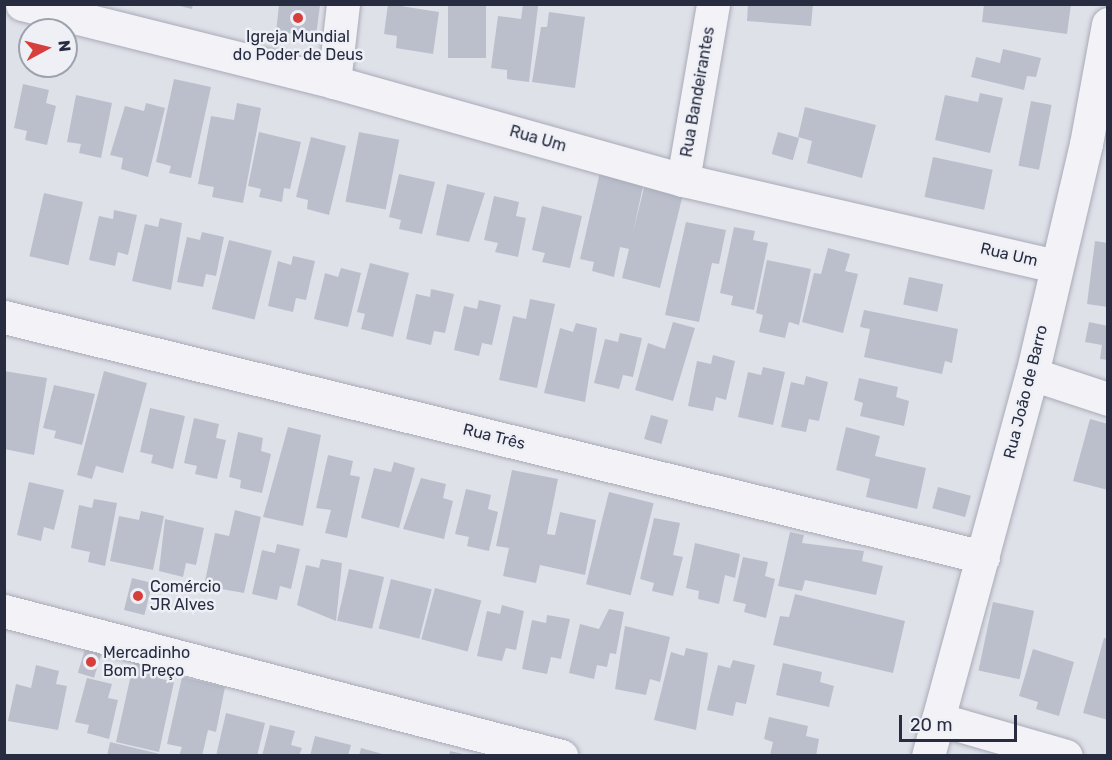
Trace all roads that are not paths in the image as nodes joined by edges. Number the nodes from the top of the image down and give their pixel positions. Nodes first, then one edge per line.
1 (21, 4) edge
2 (343, 4) edge
3 (713, 4) edge
4 (1107, 24) edge
5 (334, 82) junction
6 (683, 180) junction
7 (1056, 266) junction
8 (4, 317) edge
9 (1032, 374) junction
10 (1107, 399) edge
11 (983, 557) junction
12 (4, 611) edge
13 (938, 718) junction
14 (561, 756) edge
15 (928, 756) edge
16 (1066, 756) edge

1 - 5 street, Rua Um
2 - 5 street
3 - 6 street, Rua Bandeirantes
4 - 7 street, Rua João de Barro
5 - 6 street, Rua Um
6 - 7 street, Rua Um
7 - 9 street, Rua João de Barro
8 - 11 street, Rua Três
9 - 10 street
9 - 11 street, Rua João de Barro
11 - 13 street, Rua João de Barro
12 - 14 street
13 - 15 street, Rua João de Barro
13 - 16 street

